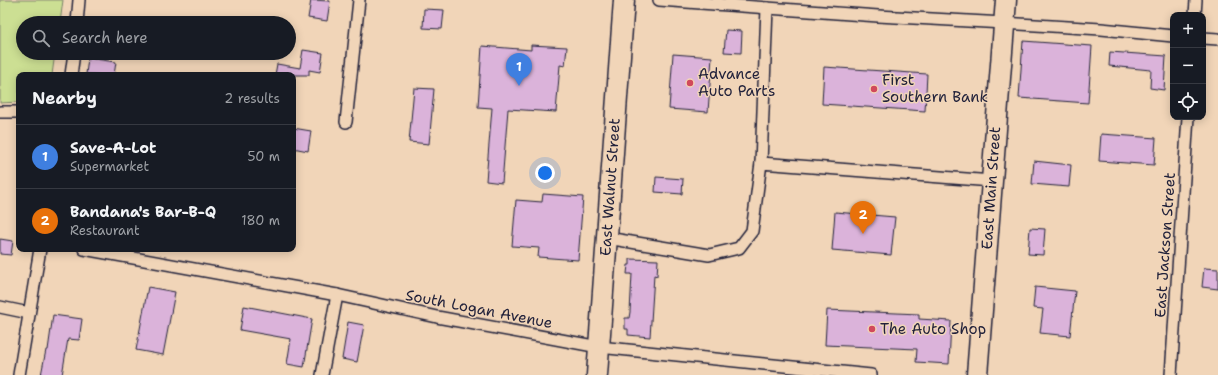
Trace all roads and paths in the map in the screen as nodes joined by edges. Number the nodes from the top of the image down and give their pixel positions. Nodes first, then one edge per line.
1 (79, 0) edge
2 (359, 0) edge
3 (624, 0) edge
4 (659, 0) edge
5 (814, 0) edge
6 (1006, 0) edge
7 (1196, 0) edge
8 (767, 8) junction
9 (813, 11) junction
10 (1195, 12) edge
11 (78, 16) edge
12 (1004, 23) junction
13 (1170, 36) edge
14 (1206, 38) edge
15 (1218, 39) edge
16 (73, 60) edge
17 (71, 72) edge
18 (0, 112) edge
19 (16, 112) edge
20 (1188, 120) edge
21 (346, 122) dead end
22 (761, 163) junction
23 (992, 181) junction
24 (607, 238) junction
25 (39, 252) edge
26 (100, 252) edge
27 (337, 295) junction
28 (0, 307) edge
29 (29, 313) junction
30 (599, 347) junction
31 (20, 375) edge
32 (322, 375) edge
33 (597, 375) edge
34 (871, 375) edge
35 (977, 375) edge
36 (1171, 375) edge

1 - 11 street
2 - 21 street
3 - 24 highway, East Walnut Street
4 - 8 street
5 - 9 street
6 - 12 highway, East Main Street
7 - 10 street
8 - 9 street
8 - 22 street
9 - 12 street
12 - 13 street
12 - 23 highway, East Main Street
14 - 15 street
16 - 17 street
18 - 19 street
20 - 36 street, East Jackson Street
22 - 23 street
22 - 24 street
23 - 35 highway, East Main Street
24 - 30 highway, East Walnut Street
25 - 29 street
26 - 27 street, South Logan Avenue
27 - 30 street, South Logan Avenue
27 - 32 street
28 - 29 street
29 - 31 street
30 - 33 highway, East Walnut Street
30 - 34 street, South Logan Avenue

